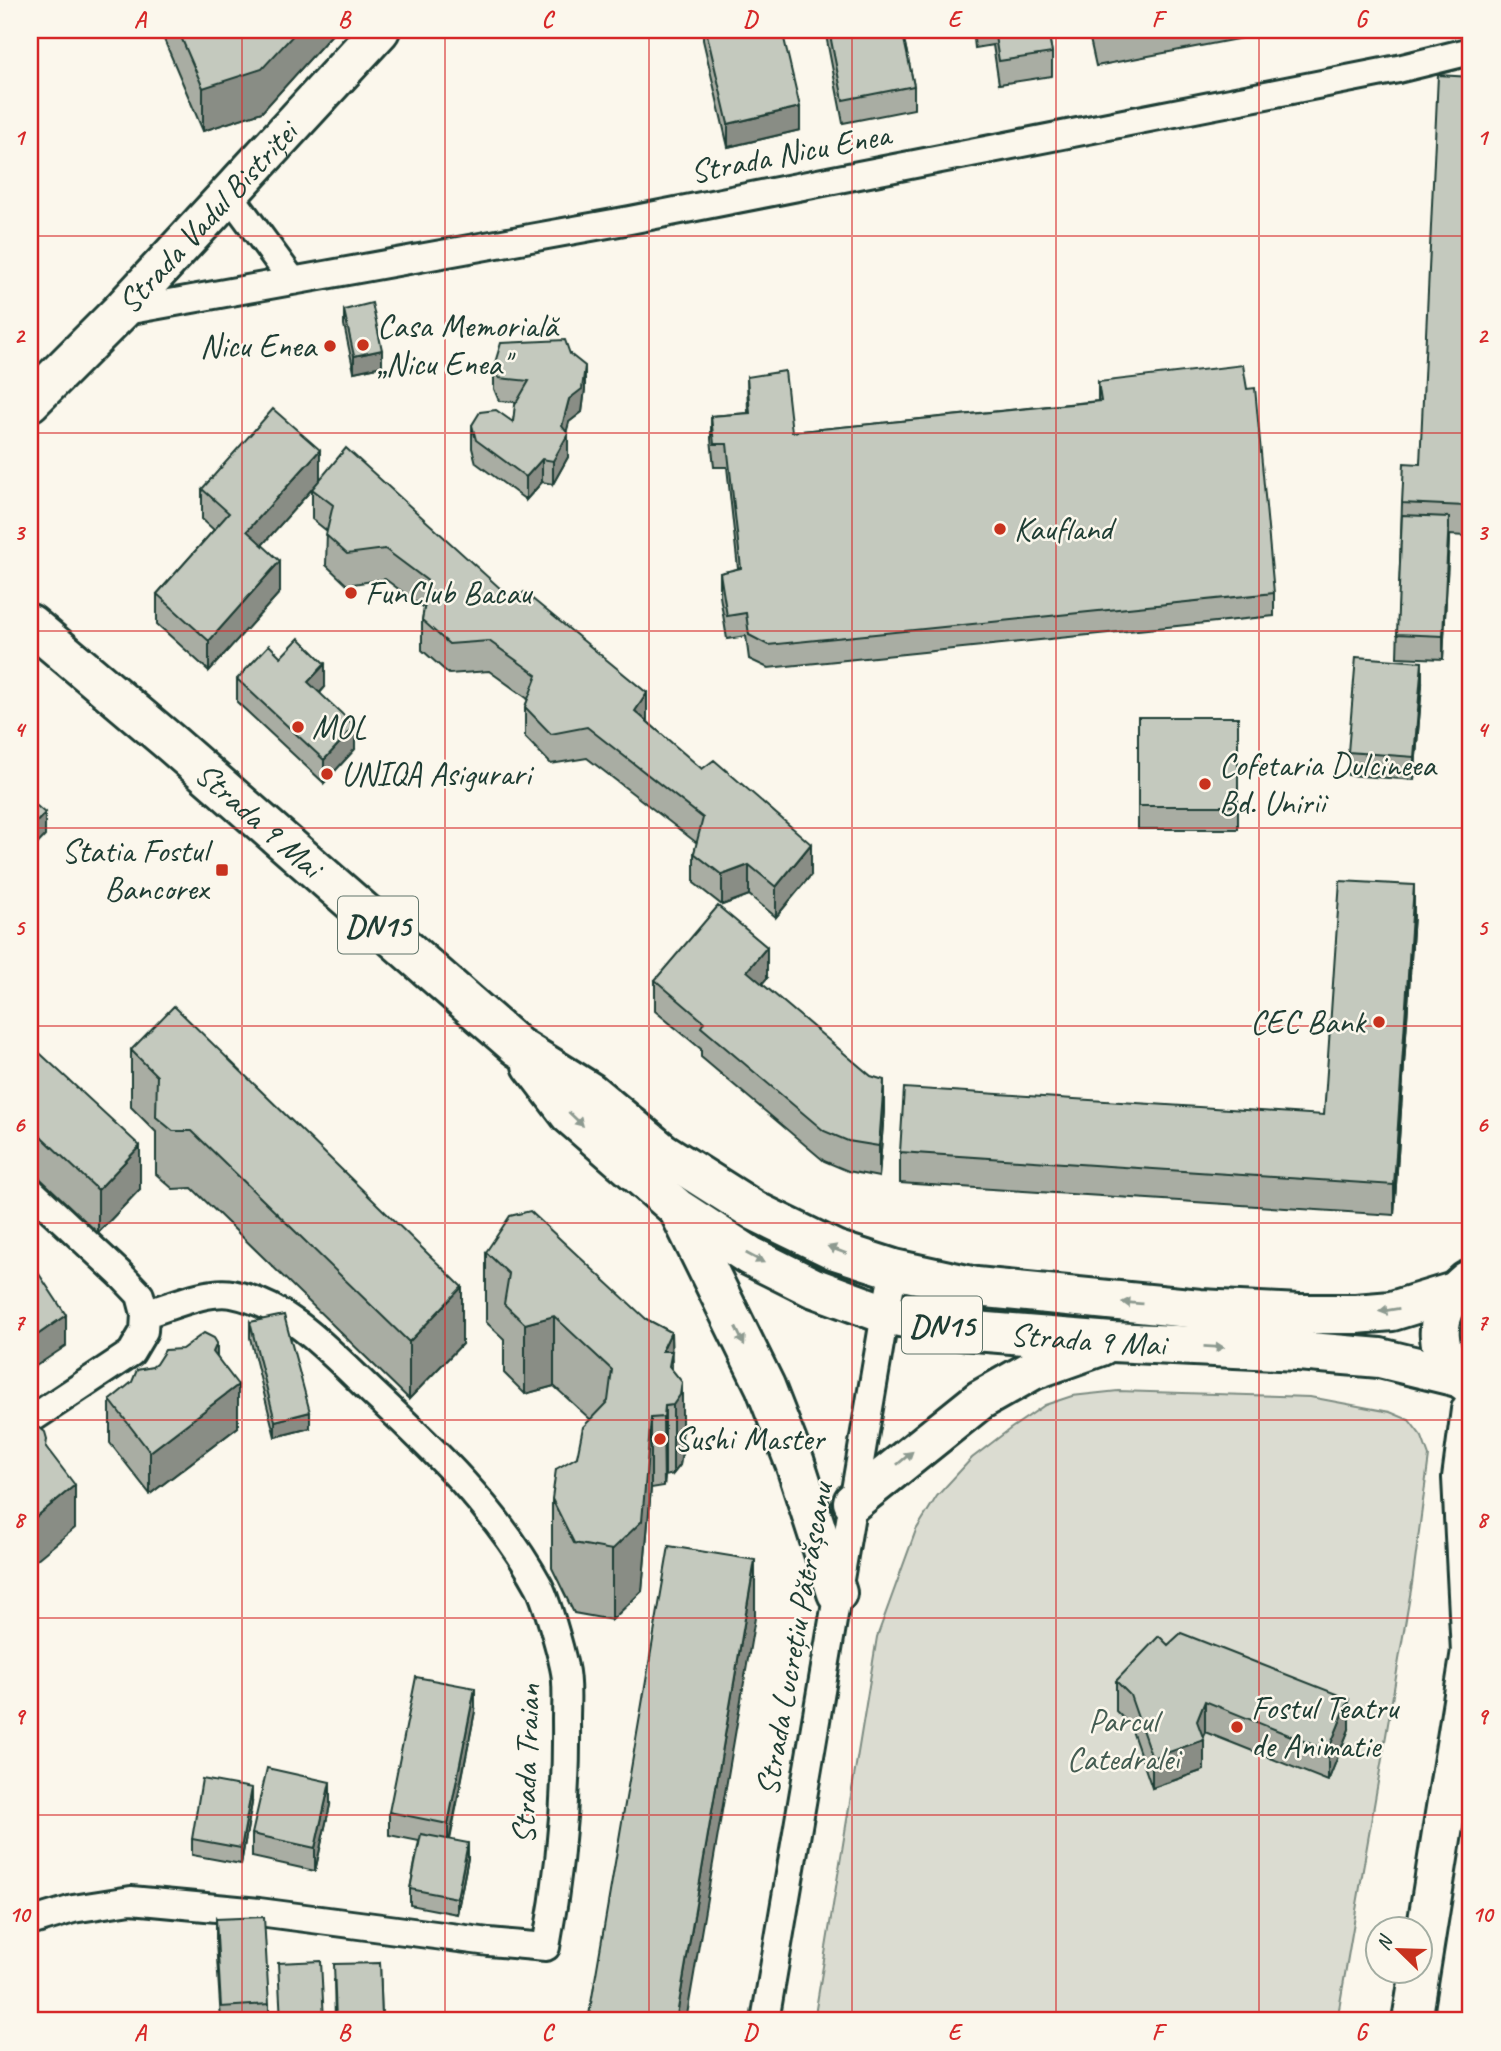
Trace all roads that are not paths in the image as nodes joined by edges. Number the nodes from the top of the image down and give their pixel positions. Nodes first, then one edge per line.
1 (380, 30) edge
2 (1471, 51) edge
3 (229, 194) junction
4 (293, 281) junction
5 (120, 312) junction
6 (30, 402) edge
7 (30, 624) edge
8 (518, 1047) junction
9 (30, 1190) edge
10 (678, 1209) junction
11 (894, 1269) junction
12 (1467, 1281) edge
13 (145, 1314) junction
14 (885, 1314) junction
15 (1112, 1342) junction
16 (1467, 1391) edge
17 (30, 1420) edge
18 (853, 1502) junction
19 (837, 1593) junction
20 (1471, 1652) edge
21 (30, 1922) edge
22 (765, 2021) edge
23 (1412, 2021) edge

1 - 3 main road, Strada Vadul Bistriței
2 - 4 street, Strada Nicu Enea
3 - 4 street
3 - 5 main road, Strada Vadul Bistriței
4 - 5 street, Strada Nicu Enea
5 - 6 main road, Strada Vadul Bistriței
7 - 8 main road, Strada 9 Mai / DN15
8 -> 10 main road, Strada 9 Mai / DN15
11 -> 8 main road, Strada 9 Mai / DN15
9 - 13 street
10 -> 14 main road, Strada 9 Mai / DN15
10 -> 19 main road
12 -> 11 main road, Strada 9 Mai / DN15
11 - 14 street, Strada Lucrețiu Pătrășcanu
12 - 16 main road
13 - 17 street
13 - 21 street, Strada Traian
14 - 15 main road, Strada 9 Mai / DN15
14 - 18 street, Strada Lucrețiu Pătrășcanu
15 -> 16 main road, Strada 9 Mai / DN15
18 -> 15 main road
16 - 20 main road
18 - 19 street, Strada Lucrețiu Pătrășcanu
19 - 22 street, Strada Lucrețiu Pătrășcanu
20 - 23 main road

